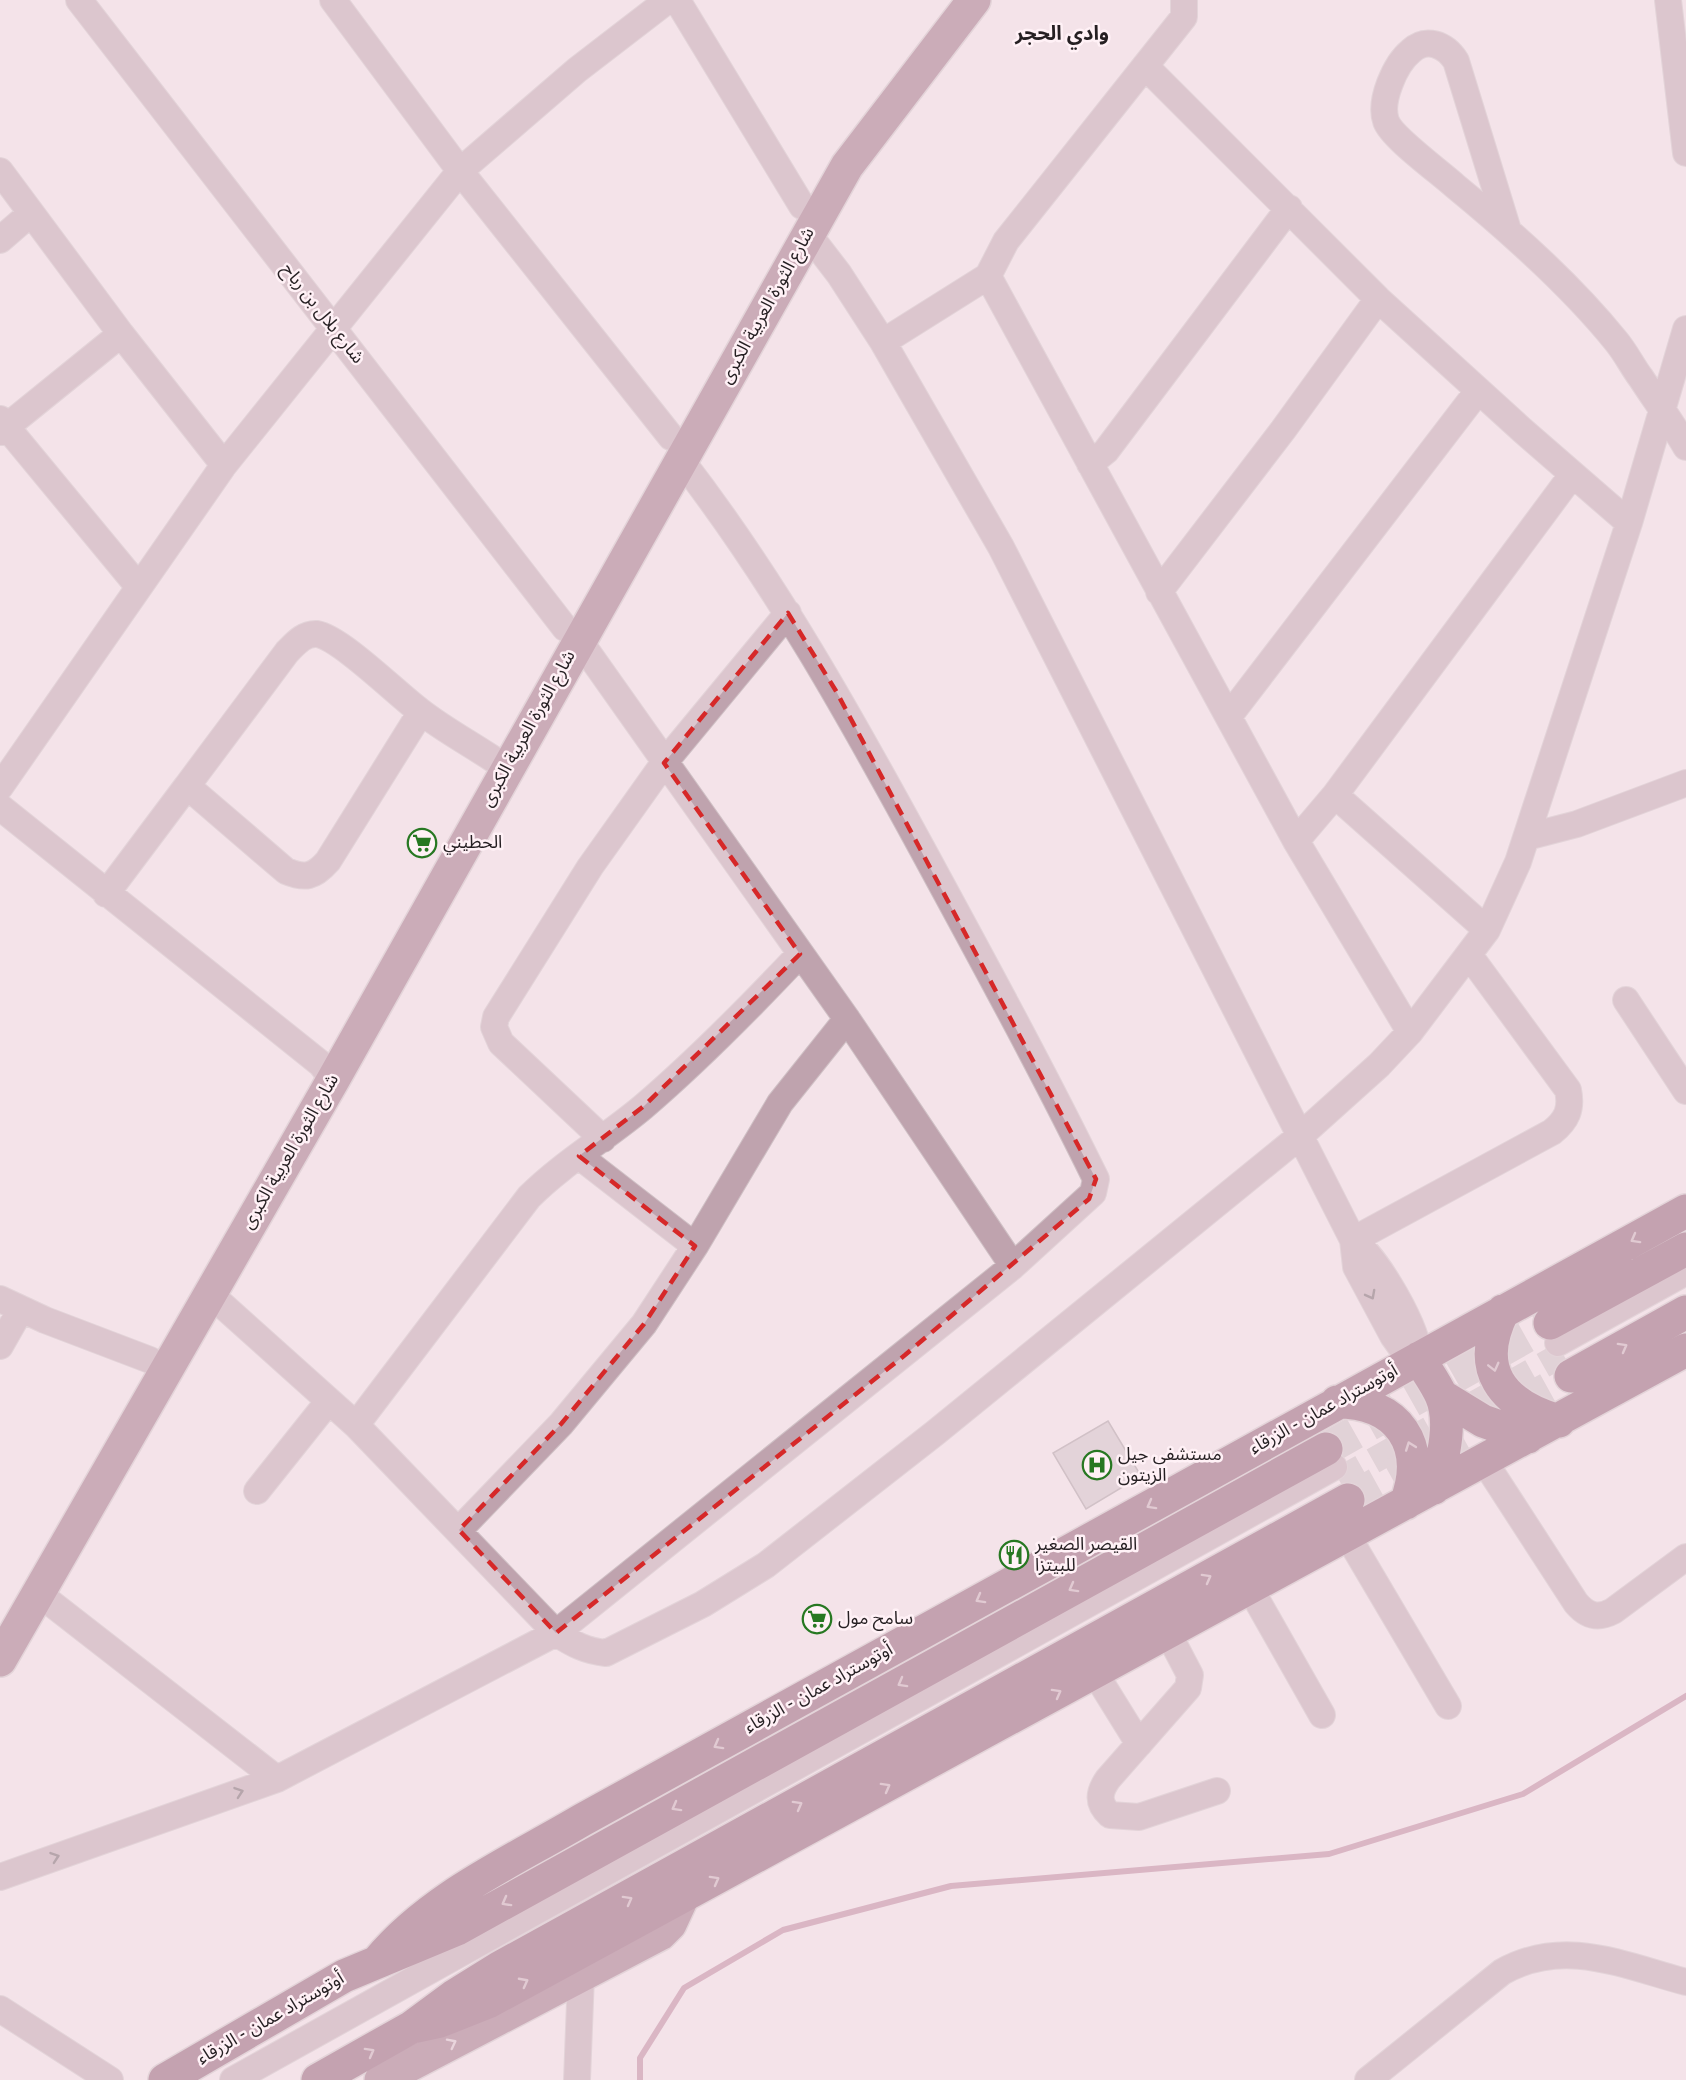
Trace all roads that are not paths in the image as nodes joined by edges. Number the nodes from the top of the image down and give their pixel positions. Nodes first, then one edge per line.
1 (79, 0) edge
2 (333, 0) edge
3 (668, 0) edge
4 (678, 0) edge
5 (954, 0) edge
6 (974, 0) edge
7 (1184, 0) edge
8 (1668, 0) edge
9 (1145, 66) junction
10 (1686, 153) edge
11 (0, 171) edge
12 (460, 171) junction
13 (1288, 208) junction
14 (30, 214) junction
15 (805, 220) junction
16 (1508, 230) junction
17 (0, 240) edge
18 (988, 276) junction
19 (1378, 299) junction
20 (333, 328) junction
21 (1686, 329) edge
22 (121, 334) junction
23 (883, 342) junction
24 (1478, 391) junction
25 (1662, 406) junction
26 (2, 426) edge
27 (1686, 447) edge
28 (676, 449) junction
29 (1090, 464) junction
30 (225, 465) junction
31 (1572, 475) junction
32 (1629, 523) junction
33 (138, 586) junction
34 (1160, 592) junction
35 (788, 613) junction
36 (572, 634) junction
37 (421, 712) junction
38 (1229, 716) junction
39 (493, 759) junction
40 (664, 763) junction
41 (1686, 783) edge
42 (187, 786) junction
43 (0, 787) edge
44 (1335, 795) junction
45 (0, 807) edge
46 (1527, 837) junction
47 (1296, 841) junction
48 (106, 894) junction
49 (1487, 930) junction
50 (800, 954) junction
51 (1469, 955) junction
52 (1626, 1000) dead end
53 (847, 1019) junction
54 (1410, 1032) junction
55 (327, 1072) junction
56 (1686, 1091) edge
57 (1300, 1136) junction
58 (603, 1139) junction
59 (579, 1156) junction
60 (1686, 1211) edge
61 (1353, 1240) junction
62 (695, 1246) junction
63 (1686, 1249) edge
64 (1013, 1266) junction
65 (1686, 1272) edge
66 (1686, 1286) edge
67 (210, 1294) junction
68 (11, 1304) edge
69 (1503, 1311) junction
70 (1686, 1312) edge
71 (0, 1346) edge
72 (1561, 1349) junction
73 (1686, 1350) edge
74 (1419, 1358) junction
75 (150, 1359) junction
76 (1442, 1396) junction
77 (328, 1402) junction
78 (1337, 1402) junction
79 (1559, 1420) junction
80 (356, 1425) junction
81 (1528, 1437) junction
82 (1484, 1461) junction
83 (1337, 1474) junction
84 (257, 1491) dead end
85 (1420, 1496) junction
86 (459, 1530) junction
87 (1347, 1535) junction
88 (1686, 1557) edge
89 (1250, 1588) junction
90 (38, 1593) junction
91 (0, 1616) edge
92 (556, 1632) junction
93 (1168, 1633) junction
94 (0, 1660) edge
95 (1095, 1673) junction
96 (1448, 1706) dead end
97 (1322, 1714) dead end
98 (1139, 1744) junction
99 (277, 1779) junction
100 (1217, 1791) dead end
101 (0, 1877) edge
102 (682, 1898) junction
103 (378, 1961) junction
104 (581, 1976) junction
105 (1686, 1982) edge
106 (0, 2009) edge
107 (412, 2028) junction
108 (110, 2080) edge
109 (165, 2080) edge
110 (233, 2080) edge
111 (257, 2080) edge
112 (318, 2080) edge
113 (381, 2080) edge
114 (577, 2080) edge
115 (1368, 2080) edge

1 - 20 street, شارع بلال بن رباح
2 - 12 street
3 - 12 street
4 - 15 street
5 - 15 main road, شارع الثورة العربية الكبرى
6 - 15 main road, شارع الثورة العربية الكبرى
7 - 9 street
8 - 10 street
9 - 13 street
9 - 18 street
11 - 14 street
12 - 20 street
12 - 28 street
13 - 19 street
13 - 29 street
14 - 17 street
14 - 22 street
15 - 23 street
15 - 28 main road, شارع الثورة العربية الكبرى
16 - 16 street
16 - 25 street
18 - 23 street
18 - 29 street
19 - 24 street
19 - 34 street
20 - 30 street
20 - 36 street, شارع بلال بن رباح
21 - 25 street
22 - 26 street
22 - 30 street
23 - 57 street
24 - 31 street
24 - 38 street
25 - 27 street
25 - 32 street
26 - 33 street
28 - 35 street
28 - 36 main road, شارع الثورة العربية الكبرى
29 - 34 street
30 - 33 street
31 - 32 street
31 - 44 street
32 - 46 street
33 - 43 street
34 - 38 street
35 - 40 street
35 - 64 street
36 - 39 main road, شارع الثورة العربية الكبرى
36 - 40 street, شارع بلال بن رباح
36 - 55 main road, شارع الثورة العربية الكبرى
37 - 39 street
37 - 42 street
37 - 42 street
38 - 47 street
39 - 55 main road, شارع الثورة العربية الكبرى
40 - 50 street, شارع بلال بن رباح
40 - 58 street
41 - 46 street
42 - 48 street
44 - 47 street
44 - 49 street
45 - 48 street
46 - 49 street
47 - 54 street
48 - 55 street
49 - 51 street
50 - 53 street, شارع بلال بن رباح
50 - 58 street
51 - 54 street
51 - 61 street
52 - 56 street
53 - 62 street
53 - 64 street, شارع بلال بن رباح
54 - 57 street
55 - 67 main road, شارع الثورة العربية الكبرى
55 - 75 main road, شارع الثورة العربية الكبرى
57 - 61 street
57 - 92 street
58 - 59 street
59 - 62 street
59 - 80 street
60 -> 69 highway, أوتوستراد عمان - الزرقاء
61 - 74 street
62 - 86 street
63 - 72 highway
64 - 92 street
65 - 72 street
66 - 72 street
67 - 77 street
67 - 90 main road, شارع الثورة العربية الكبرى
68 - 71 street
68 - 75 street
69 - 74 highway, أوتوستراد عمان - الزرقاء
69 -> 79 highway
72 -> 70 highway
73 - 79 highway
74 - 76 highway
74 - 78 highway, أوتوستراد عمان - الزرقاء
75 - 91 main road, شارع الثورة العربية الكبرى
76 - 81 highway
76 - 85 highway
77 - 80 street
77 - 84 street
85 -> 78 highway
78 -> 103 highway, أوتوستراد عمان - الزرقاء
79 - 81 highway
80 - 86 street
81 - 82 highway
82 - 85 highway
82 - 88 street
83 -> 103 highway, أوتوستراد عمان - الزرقاء
107 -> 83 highway
83 - 110 street
83 - 111 street
85 - 87 highway
86 - 92 street
87 - 89 highway
87 - 96 street
89 - 93 highway
89 - 97 street
90 - 94 main road, شارع الثورة العربية الكبرى
90 - 99 street
92 - 99 street
93 - 95 highway
93 - 98 street
95 - 98 street
102 -> 95 highway
98 - 100 street
101 -> 99 street
102 - 104 main road
107 -> 102 highway
103 - 109 highway, أوتوستراد عمان - الزرقاء
113 -> 104 main road
104 - 114 street
105 - 115 street
106 - 108 street
112 -> 107 highway

